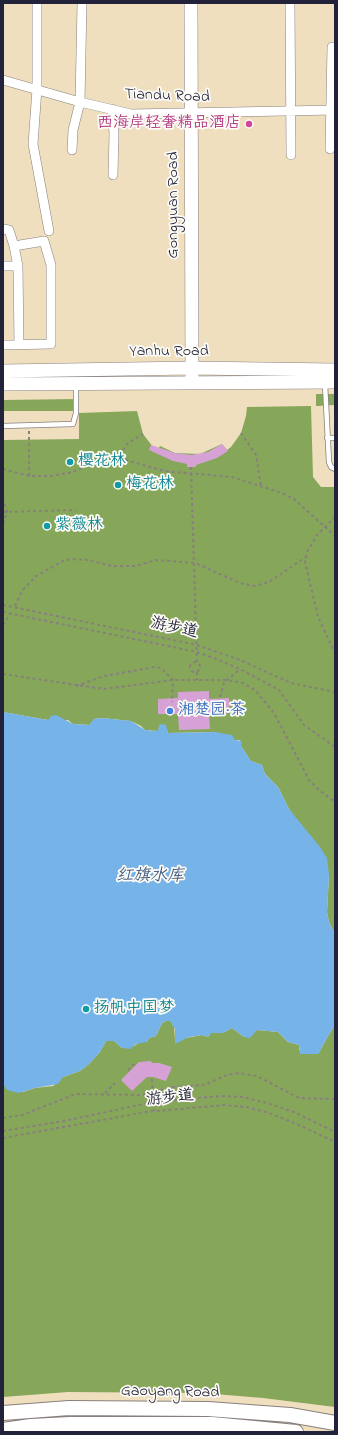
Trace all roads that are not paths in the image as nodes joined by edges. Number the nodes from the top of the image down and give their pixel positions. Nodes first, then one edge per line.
1 (37, 3) edge
2 (82, 3) edge
3 (191, 3) edge
4 (290, 3) edge
5 (332, 47) dead end
6 (3, 80) edge
7 (36, 89) junction
8 (80, 102) junction
9 (112, 109) junction
10 (333, 111) edge
11 (291, 112) junction
12 (191, 115) junction
13 (330, 149) dead end
14 (72, 150) dead end
15 (291, 155) dead end
16 (112, 175) dead end
17 (3, 229) edge
18 (49, 230) dead end
19 (14, 246) junction
20 (3, 266) edge
21 (18, 266) junction
22 (3, 345) edge
23 (19, 345) junction
24 (192, 368) junction
25 (335, 370) edge
26 (3, 371) edge
27 (330, 382) edge
28 (76, 383) junction
29 (192, 383) junction
30 (3, 384) edge
31 (3, 426) edge
32 (327, 438) junction
33 (335, 438) edge
34 (335, 469) edge
35 (69, 1408) junction
36 (3, 1413) edge
37 (335, 1423) edge
38 (69, 1428) edge
39 (3, 1430) edge
40 (296, 1432) edge

1 - 7 street
2 - 8 street
3 - 12 main road, Gongyuan Road
4 - 11 street
5 - 10 street
6 - 7 street, Tiandu Road
7 - 8 street, Tiandu Road
7 - 18 street
8 - 9 street, Tiandu Road
8 - 14 street
9 - 12 street, Tiandu Road
9 - 16 street
10 - 11 street, Tiandu Road
10 - 13 street
11 - 12 street, Tiandu Road
11 - 15 street
12 - 24 main road, Gongyuan Road
17 - 19 street
19 - 21 street
19 - 23 street
20 - 21 street
21 - 23 street
22 - 23 street
24 - 25 main road, Yanhu Road
24 - 26 main road, Yanhu Road
24 - 29 main road, Gongyuan Road
27 - 29 main road, Yanhu Road
27 - 32 lane
28 - 29 main road, Yanhu Road
28 - 30 main road, Yanhu Road
28 - 31 lane
32 - 33 lane
32 - 34 lane
35 - 36 main road, Gaoyang Road
35 - 37 main road, Gaoyang Road
35 - 38 street
38 - 39 main road, Gaoyang Road
38 - 40 main road, Gaoyang Road

